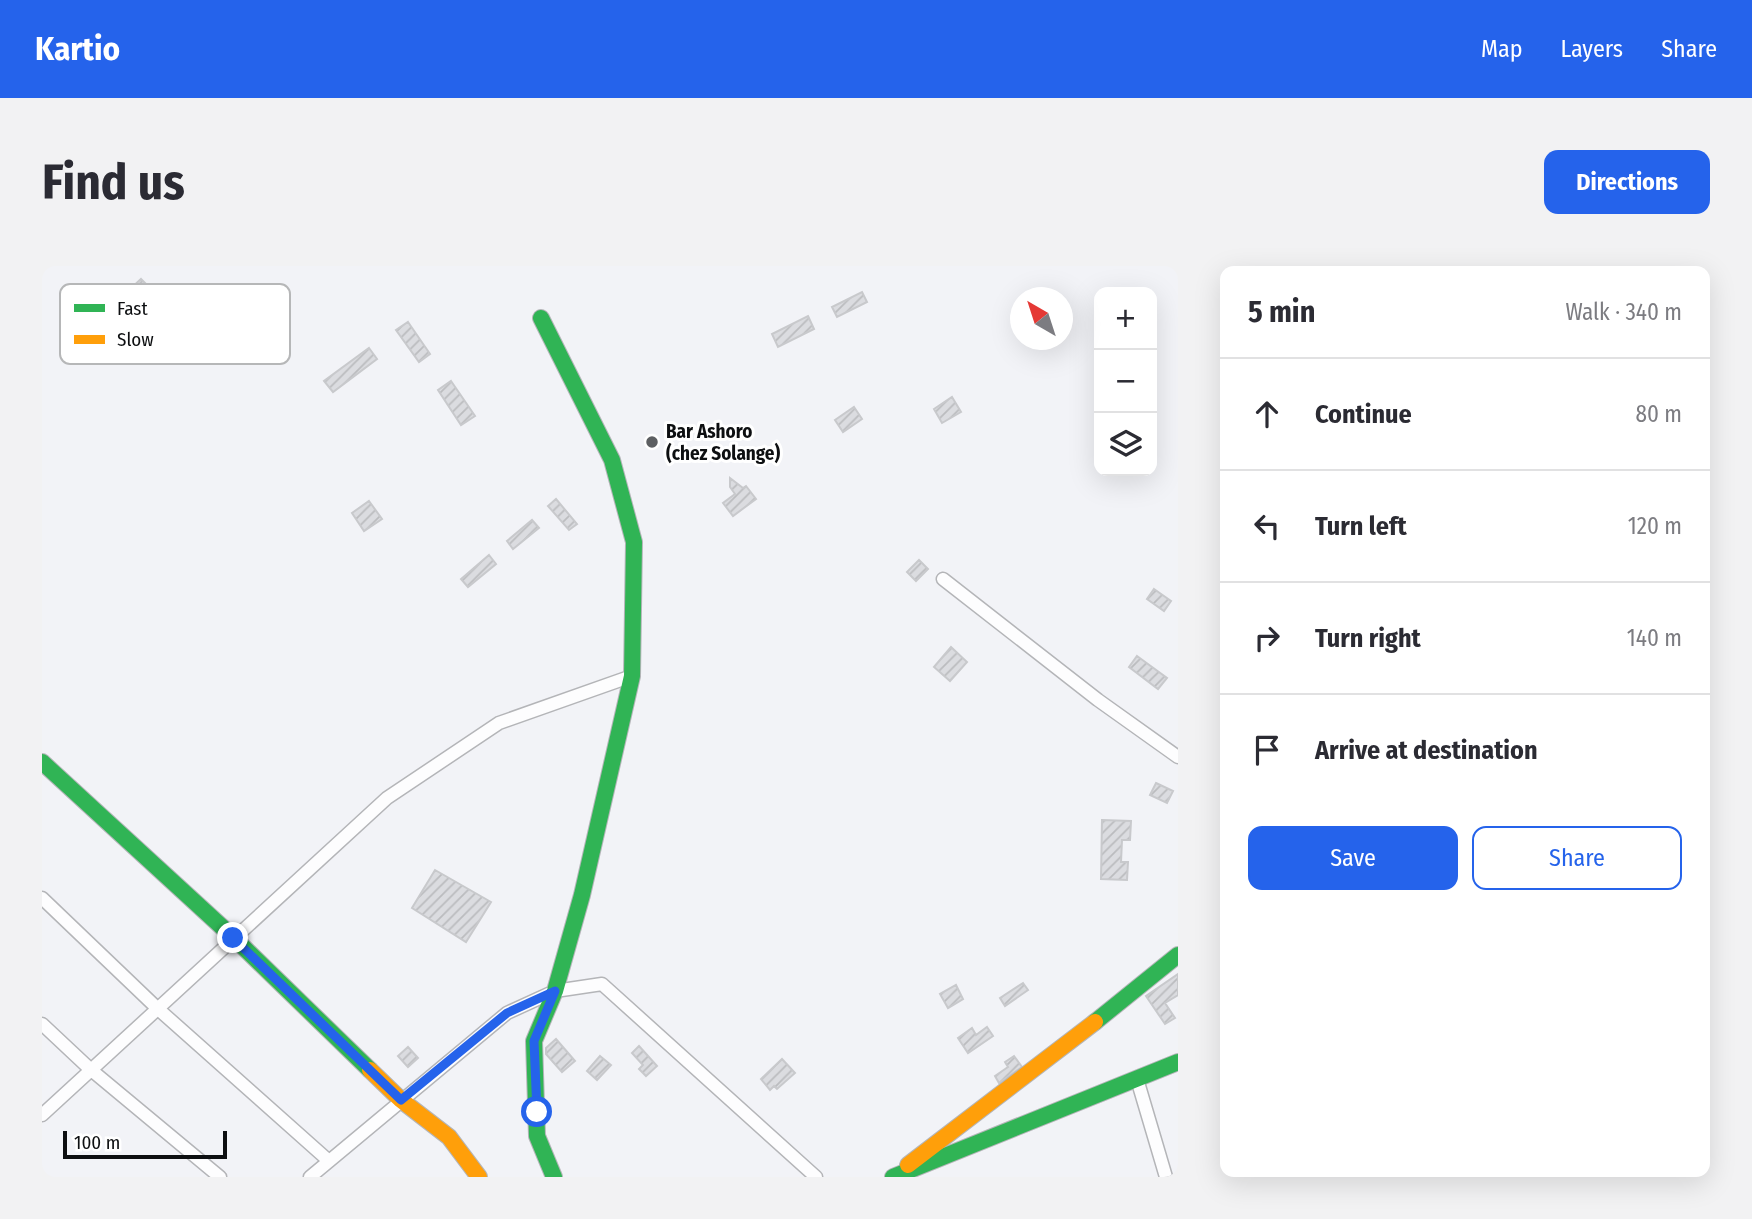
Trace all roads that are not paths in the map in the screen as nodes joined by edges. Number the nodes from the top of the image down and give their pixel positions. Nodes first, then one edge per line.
1 (541, 318) dead end
2 (943, 579) dead end
3 (632, 676) junction
4 (1178, 757) edge
5 (42, 762) edge
6 (42, 898) edge
7 (233, 938) junction
8 (1178, 955) edge
9 (555, 991) junction
10 (157, 1008) junction
11 (42, 1024) edge
12 (1178, 1062) edge
13 (90, 1069) junction
14 (1137, 1079) junction
15 (401, 1100) junction
16 (42, 1115) edge
17 (329, 1161) junction
18 (220, 1177) edge
19 (310, 1177) edge
20 (479, 1177) edge
21 (554, 1177) edge
22 (816, 1177) edge
23 (892, 1177) edge
24 (1166, 1177) edge

1 - 3 main road
2 - 4 street
3 - 7 street
3 - 9 main road
5 - 7 main road
6 - 10 street
7 - 10 street
7 - 15 main road
8 - 23 main road
9 - 15 street
9 - 21 main road
9 - 22 street
10 - 13 street
10 - 17 street
11 - 13 street
12 - 14 main road
13 - 16 street
13 - 18 street
14 - 23 main road
14 - 24 street
15 - 17 street
15 - 20 main road
17 - 19 street

